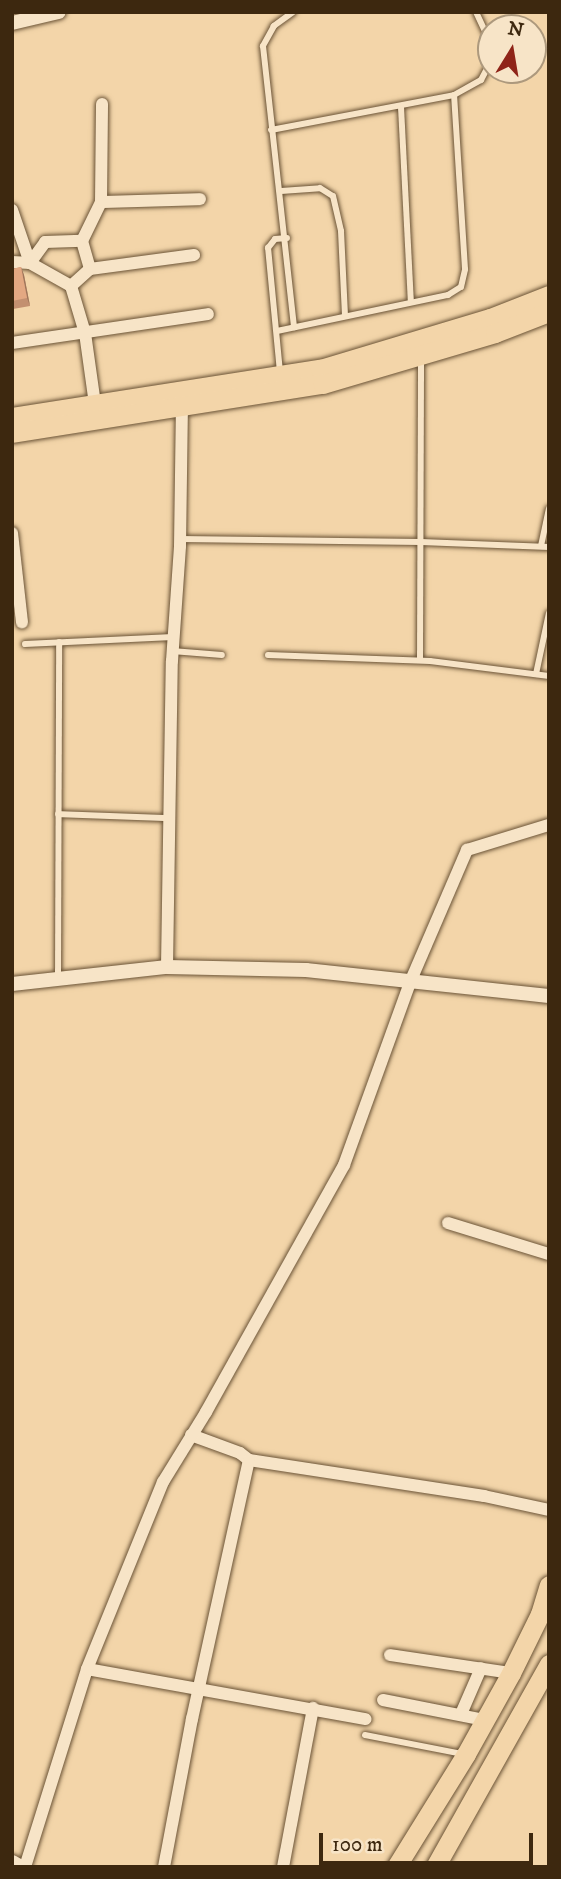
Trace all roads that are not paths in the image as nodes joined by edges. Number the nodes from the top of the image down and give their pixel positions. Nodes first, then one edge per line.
1 (59, 12) edge
2 (293, 12) edge
3 (12, 23) edge
4 (477, 82) edge
5 (454, 95) junction
6 (102, 104) dead end
7 (401, 107) junction
8 (271, 130) junction
9 (281, 191) junction
10 (200, 199) dead end
11 (102, 202) junction
12 (12, 210) edge
13 (286, 238) junction
14 (82, 241) junction
15 (194, 255) dead end
16 (12, 262) edge
17 (30, 263) junction
18 (90, 270) junction
19 (71, 286) junction
20 (549, 295) edge
21 (411, 302) junction
22 (549, 312) edge
23 (208, 314) dead end
24 (345, 316) junction
25 (294, 327) junction
26 (276, 331) junction
27 (85, 333) junction
28 (12, 343) edge
29 (421, 355) junction
30 (281, 383) junction
31 (95, 404) junction
32 (182, 407) junction
33 (12, 417) edge
34 (12, 433) edge
35 (549, 509) edge
36 (12, 533) edge
37 (180, 539) junction
38 (421, 542) junction
39 (545, 547) edge
40 (549, 614) edge
41 (23, 622) dead end
42 (173, 637) junction
43 (59, 642) junction
44 (25, 644) dead end
45 (172, 651) junction
46 (222, 655) dead end
47 (268, 655) dead end
48 (420, 660) junction
49 (536, 674) junction
50 (549, 676) edge
51 (58, 814) junction
52 (170, 818) junction
53 (549, 825) edge
54 (167, 967) junction
55 (58, 979) junction
56 (411, 980) junction
57 (12, 984) edge
58 (549, 996) edge
59 (448, 1223) dead end
60 (549, 1254) edge
61 (191, 1436) junction
62 (249, 1460) junction
63 (549, 1510) edge
64 (549, 1585) edge
65 (390, 1655) dead end
66 (549, 1664) edge
67 (481, 1668) junction
68 (87, 1669) junction
69 (511, 1673) junction
70 (199, 1687) junction
71 (383, 1700) dead end
72 (313, 1708) junction
73 (461, 1714) junction
74 (366, 1719) dead end
75 (485, 1720) junction
76 (365, 1735) dead end
77 (466, 1754) junction
78 (12, 1863) edge
79 (19, 1867) edge
80 (24, 1867) edge
81 (164, 1867) edge
82 (283, 1867) edge
83 (396, 1867) edge
84 (435, 1867) edge

1 - 3 street
2 - 8 lane
4 - 5 lane
5 - 7 lane
5 - 21 lane
6 - 11 street
7 - 8 lane
7 - 21 lane
8 - 9 lane
9 - 13 lane
9 - 24 lane
10 - 11 street
11 - 14 street
12 - 17 street
13 - 25 lane
13 - 26 lane
14 - 17 street
14 - 18 street
15 - 18 street
16 - 17 street
17 - 19 street
18 - 19 street
19 - 27 street
20 - 30 main road
21 - 24 lane
22 - 29 main road
23 - 27 street
24 - 25 lane
25 - 26 lane
26 - 30 lane
27 - 28 street
27 - 31 street
29 - 30 main road
29 - 38 lane
30 - 31 main road
30 - 32 main road
31 - 33 main road
32 - 34 main road
32 - 37 street
35 - 39 lane
36 - 41 street
37 - 38 lane
37 - 42 street
38 - 39 lane
38 - 48 lane
40 - 49 lane
42 - 43 lane
42 - 45 street
43 - 44 lane
43 - 51 lane
45 - 46 lane
45 - 52 street
47 - 48 lane
48 - 49 lane
49 - 50 lane
51 - 52 lane
51 - 55 lane
52 - 54 street
53 - 56 street
54 - 55 street
54 - 56 street
55 - 57 street
56 - 58 street
56 - 61 street
59 - 60 street
61 - 62 street
61 - 68 street
62 - 63 street
62 - 70 street
64 - 69 main road
65 - 67 street
66 - 84 main road
67 - 69 street
67 - 73 street
68 - 70 street
68 - 80 street
69 - 75 main road
70 - 72 street
70 - 81 street
71 - 73 street
72 - 74 street
72 - 82 street
73 - 75 street
75 - 77 main road
76 - 77 lane
77 - 83 main road
78 - 79 main road

